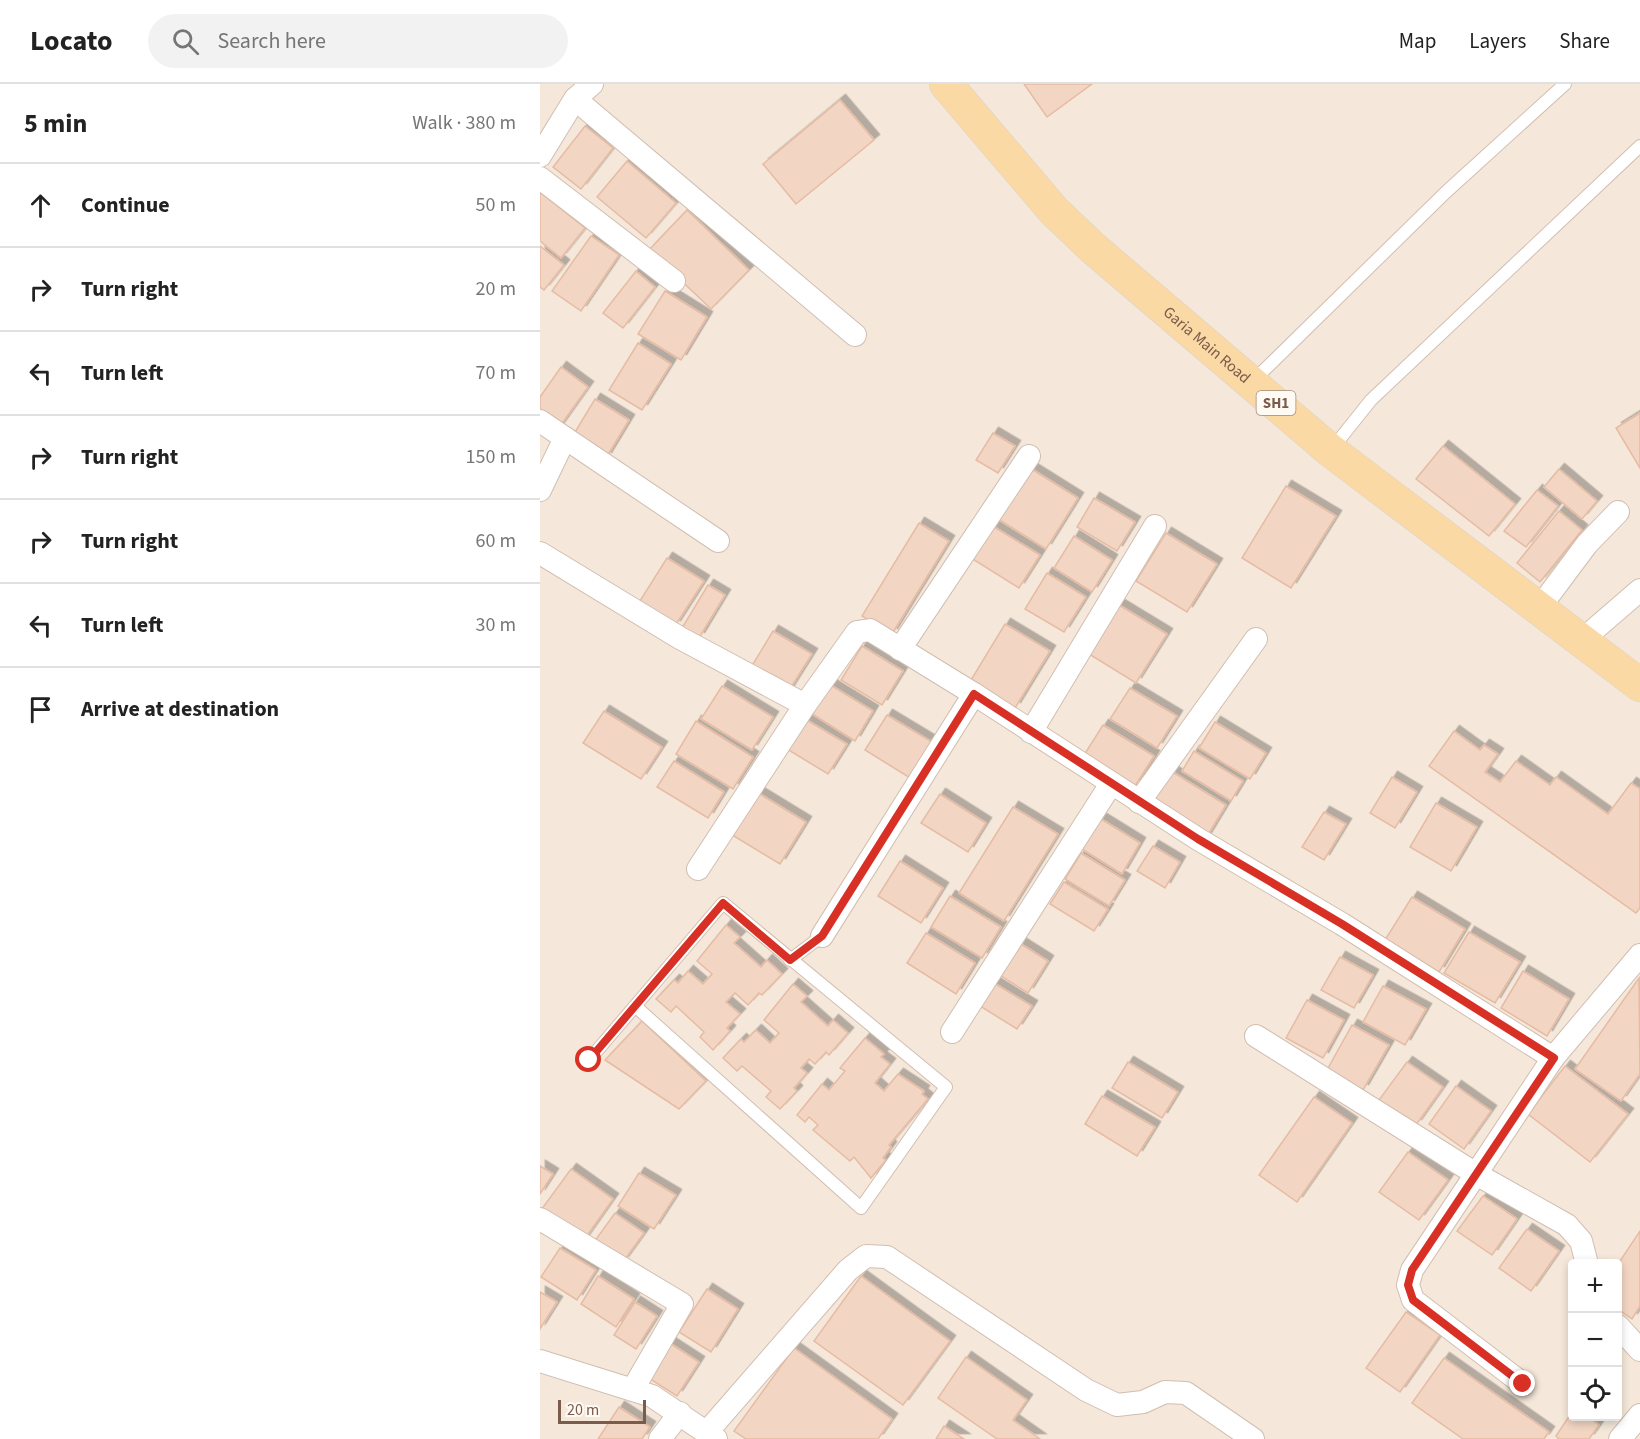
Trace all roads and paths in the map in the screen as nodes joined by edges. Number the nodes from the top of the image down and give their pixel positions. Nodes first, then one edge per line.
1 (592, 84) edge
2 (1565, 84) edge
3 (951, 86) edge
4 (574, 99) junction
5 (1640, 146) edge
6 (540, 156) edge
7 (540, 178) edge
8 (674, 281) dead end
9 (855, 336) dead end
10 (1252, 382) junction
11 (540, 421) edge
12 (565, 438) junction
13 (1331, 451) junction
14 (1029, 456) dead end
15 (540, 490) edge
16 (1618, 512) dead end
17 (1155, 525) dead end
18 (718, 541) dead end
19 (540, 553) edge
20 (1640, 590) edge
21 (1540, 607) junction
22 (1256, 639) dead end
23 (1582, 640) junction
24 (900, 649) junction
25 (1640, 685) edge
26 (974, 694) junction
27 (805, 705) junction
28 (1031, 732) junction
29 (1111, 784) junction
30 (1139, 802) junction
31 (698, 868) dead end
32 (822, 936) joint
33 (1640, 955) edge
34 (790, 960) junction
35 (635, 1006) junction
36 (951, 1032) dead end
37 (1256, 1036) dead end
38 (1554, 1058) junction
39 (589, 1060) dead end
40 (1476, 1174) junction
41 (540, 1219) edge
42 (1586, 1259) edge
43 (1622, 1331) edge
44 (1640, 1350) edge
45 (540, 1361) edge
46 (1523, 1384) dead end
47 (633, 1389) junction
48 (680, 1413) junction
49 (1640, 1415) edge
50 (711, 1436) edge
51 (660, 1439) edge
52 (1253, 1439) edge
53 (1620, 1439) edge

1 - 4 street
2 - 10 lane
3 - 10 main road, Garia Main Road / SH1
4 - 6 street
4 - 9 street
5 - 13 lane
7 - 8 street
10 - 13 main road, Garia Main Road / SH1
11 - 12 street
12 - 15 street
12 - 18 street
13 - 21 main road, Garia Main Road / SH1
14 - 24 street
16 - 21 street
17 - 28 street
19 - 27 street
20 - 23 street
21 - 23 main road, Garia Main Road / SH1
22 - 30 street
23 - 25 main road, Garia Main Road / SH1
24 - 26 street
24 - 27 street
26 - 28 street
26 - 32 street
27 - 31 street
28 - 29 street
29 - 30 street
29 - 36 street
30 - 38 street
32 - 34 lane
33 - 38 street
34 - 35 lane
34 - 35 lane
35 - 39 lane
37 - 40 street
38 - 40 street
40 - 42 street
40 - 46 street
41 - 47 street
43 - 44 street
45 - 47 street
47 - 48 street
48 - 50 street
48 - 51 street
49 - 53 street
50 - 52 street

